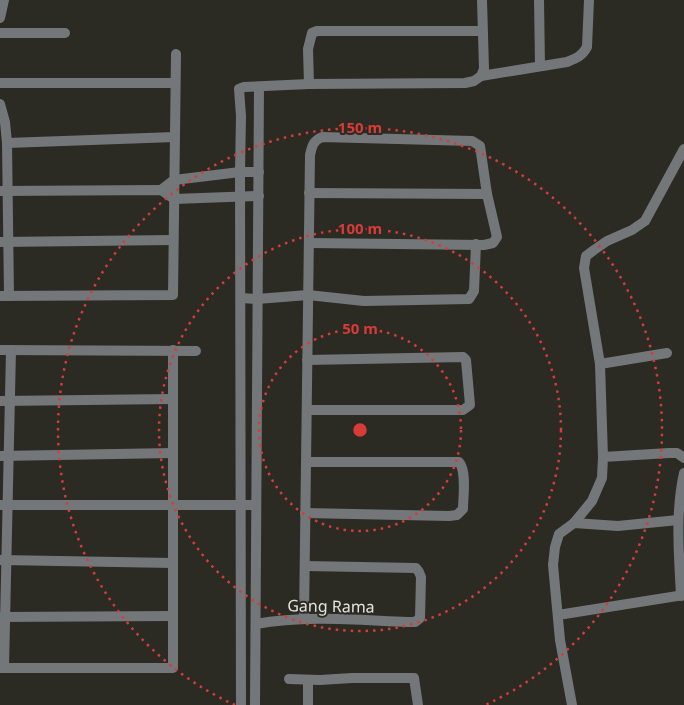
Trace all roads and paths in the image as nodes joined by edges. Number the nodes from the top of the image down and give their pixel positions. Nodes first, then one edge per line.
1 (4, 0) edge
2 (482, 0) edge
3 (539, 0) edge
4 (589, 0) edge
5 (0, 18) edge
6 (482, 31) junction
7 (0, 33) edge
8 (65, 33) dead end
9 (176, 54) dead end
10 (540, 65) junction
11 (481, 76) junction
12 (0, 83) edge
13 (175, 83) junction
14 (309, 84) junction
15 (259, 87) junction
16 (0, 104) edge
17 (3, 124) edge
18 (175, 137) junction
19 (7, 143) junction
20 (684, 149) edge
21 (240, 172) junction
22 (259, 172) junction
23 (174, 180) junction
24 (161, 190) junction
25 (3, 191) edge
26 (309, 192) junction
27 (486, 194) junction
28 (240, 196) junction
29 (259, 196) junction
30 (174, 199) junction
31 (173, 240) junction
32 (4, 242) edge
33 (309, 243) junction
34 (476, 244) junction
35 (308, 295) junction
36 (4, 296) edge
37 (241, 298) junction
38 (258, 299) junction
39 (0, 350) edge
40 (12, 350) junction
41 (173, 350) junction
42 (196, 351) dead end
43 (667, 353) dead end
44 (307, 360) junction
45 (600, 364) junction
46 (173, 399) junction
47 (5, 401) edge
48 (307, 410) junction
49 (173, 453) junction
50 (4, 456) edge
51 (602, 457) junction
52 (684, 458) edge
53 (306, 462) junction
54 (684, 473) edge
55 (4, 505) edge
56 (173, 505) junction
57 (240, 505) junction
58 (256, 505) junction
59 (305, 513) junction
60 (678, 520) junction
61 (574, 523) junction
62 (3, 560) edge
63 (173, 563) junction
64 (305, 566) junction
65 (683, 595) edge
66 (558, 615) junction
67 (173, 616) junction
68 (3, 617) edge
69 (304, 618) junction
70 (256, 624) junction
71 (2, 668) edge
72 (289, 679) dead end
73 (308, 680) junction
74 (241, 705) edge
75 (255, 705) edge
76 (308, 705) edge
77 (418, 705) edge
78 (572, 705) edge

1 - 5 street
2 - 6 street
3 - 10 street
4 - 10 street
6 - 11 street
6 - 14 street
7 - 8 street
9 - 13 street
10 - 11 street
11 - 14 street
12 - 13 street
13 - 18 street
14 - 15 street
15 - 21 street
15 - 22 street
16 - 17 street
17 - 19 street
18 - 19 street
18 - 23 street
19 - 25 street
20 - 45 street
21 - 22 street
21 - 23 street
21 - 28 street
22 - 29 street
23 - 24 street
23 - 30 street
24 - 25 street
24 - 30 street
25 - 32 street
26 - 27 street
26 - 27 street
26 - 33 street
27 - 34 street
28 - 29 street
28 - 30 street
28 - 37 street
29 - 38 street
30 - 31 street
31 - 32 street
31 - 36 street
32 - 36 street
33 - 34 street
33 - 35 street
34 - 35 street
35 - 38 street
35 - 44 street
37 - 38 street
37 - 57 street
38 - 58 street
39 - 40 street
40 - 41 street
40 - 47 street
41 - 42 street
41 - 46 street
43 - 45 street
44 - 48 street
44 - 48 street
45 - 51 street
46 - 47 street
46 - 49 street
47 - 50 street
48 - 53 street
49 - 50 street
49 - 56 street
50 - 55 street
51 - 52 street
51 - 61 street
53 - 59 street
53 - 59 street
54 - 60 street
55 - 56 street
55 - 62 street
56 - 57 street
56 - 63 street
57 - 58 street
57 - 74 street
58 - 70 street
59 - 64 street
60 - 61 street
60 - 65 street
61 - 66 street
62 - 63 street
62 - 68 street
63 - 67 street
64 - 69 street
64 - 69 street, Gang Rama
65 - 66 street
66 - 78 street
67 - 68 street
67 - 71 street
68 - 71 street
69 - 70 street, Gang Rama
70 - 75 street
72 - 73 street
73 - 76 street
73 - 77 street

